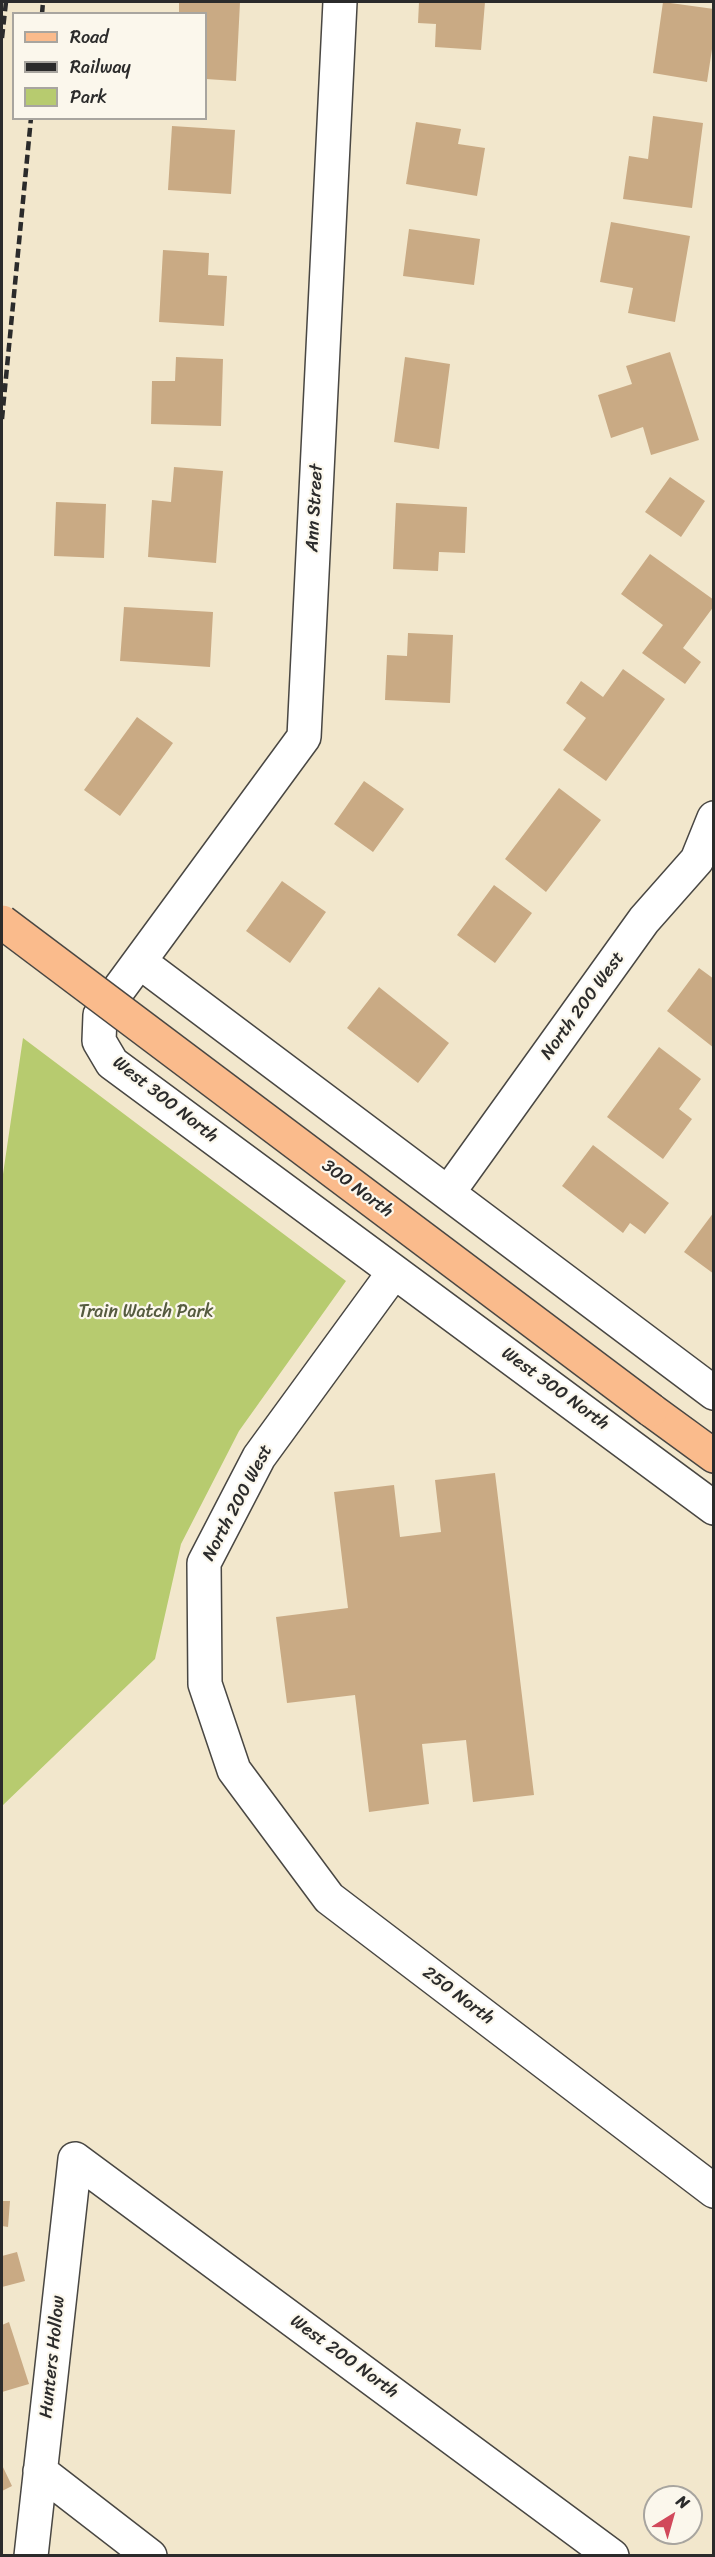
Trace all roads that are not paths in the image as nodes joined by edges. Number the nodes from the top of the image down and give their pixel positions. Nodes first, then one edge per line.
1 (340, 2) edge
2 (714, 819) edge
3 (705, 867) edge
4 (2, 922) edge
5 (140, 962) junction
6 (448, 1193) junction
7 (394, 1272) junction
8 (714, 1392) edge
9 (714, 1456) edge
10 (714, 1508) edge
11 (234, 1770) joint
12 (75, 2159) joint
13 (714, 2191) edge
14 (40, 2471) junction
15 (31, 2556) edge
16 (150, 2556) edge
17 (612, 2556) edge

1 - 5 street, Ann Street
2 - 3 street, North 200 West
3 - 6 street, North 200 West
4 - 9 main road, 300 North, bridge
5 - 6 street
5 - 7 street, West 300 North
6 - 8 street
7 - 10 street, West 300 North
7 - 11 street, North 200 West
11 - 13 street, 250 North
12 - 14 street, Hunters Hollow
12 - 17 street, West 200 North
14 - 15 street, Hunters Hollow
14 - 16 street

